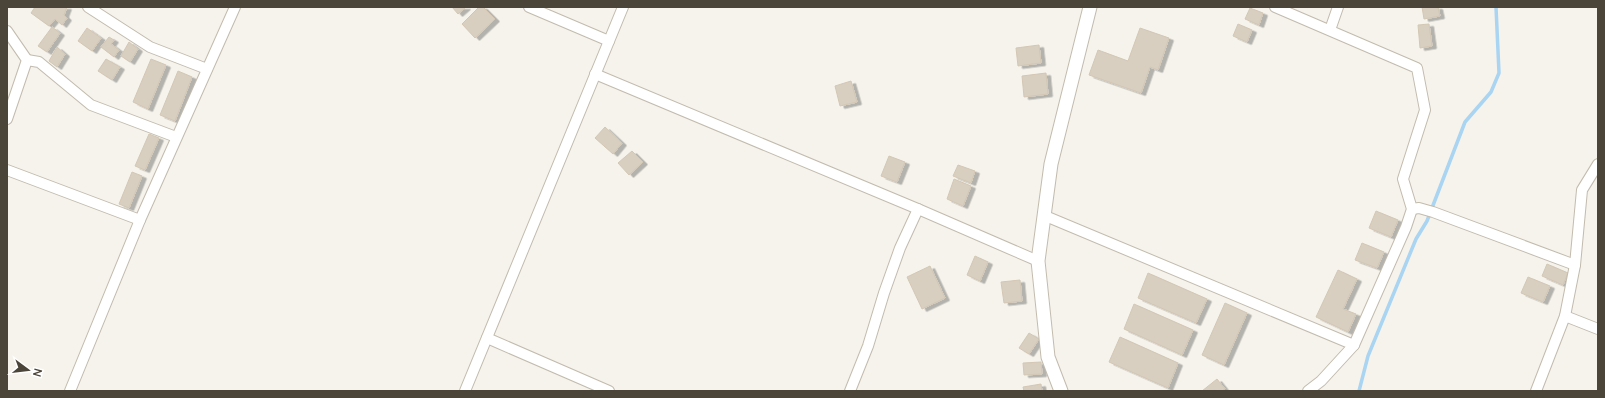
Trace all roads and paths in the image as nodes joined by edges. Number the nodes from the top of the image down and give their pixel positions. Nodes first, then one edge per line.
1 (88, 7) edge
2 (235, 7) edge
3 (529, 7) edge
4 (623, 7) edge
5 (1090, 7) edge
6 (1275, 7) edge
7 (1338, 7) edge
8 (1330, 30) junction
9 (7, 31) edge
10 (609, 41) junction
11 (27, 60) junction
12 (207, 69) junction
13 (595, 74) junction
14 (7, 119) edge
15 (176, 137) junction
16 (1598, 164) edge
17 (7, 170) edge
18 (918, 209) junction
19 (1412, 209) junction
20 (1043, 215) junction
21 (140, 220) junction
22 (1038, 261) junction
23 (1575, 265) junction
24 (1565, 316) junction
25 (1598, 329) edge
26 (487, 338) junction
27 (1354, 345) junction
28 (70, 391) edge
29 (465, 391) edge
30 (609, 391) edge
31 (850, 391) edge
32 (1061, 391) edge
33 (1308, 391) edge
34 (1536, 391) edge

1 - 12 street
2 - 12 street
3 - 10 street
4 - 10 street
5 - 20 street
6 - 8 street
7 - 8 street
8 - 19 street
9 - 11 street
10 - 13 street
11 - 14 street
11 - 15 street
12 - 15 street
13 - 18 street
13 - 26 street
15 - 21 street
16 - 23 street
17 - 21 street
18 - 22 street
18 - 31 street
19 - 23 street
19 - 27 street
20 - 22 street
20 - 27 street
21 - 28 street
22 - 32 street
23 - 24 street
24 - 25 street
24 - 34 street
26 - 29 street
26 - 30 street
27 - 33 street

